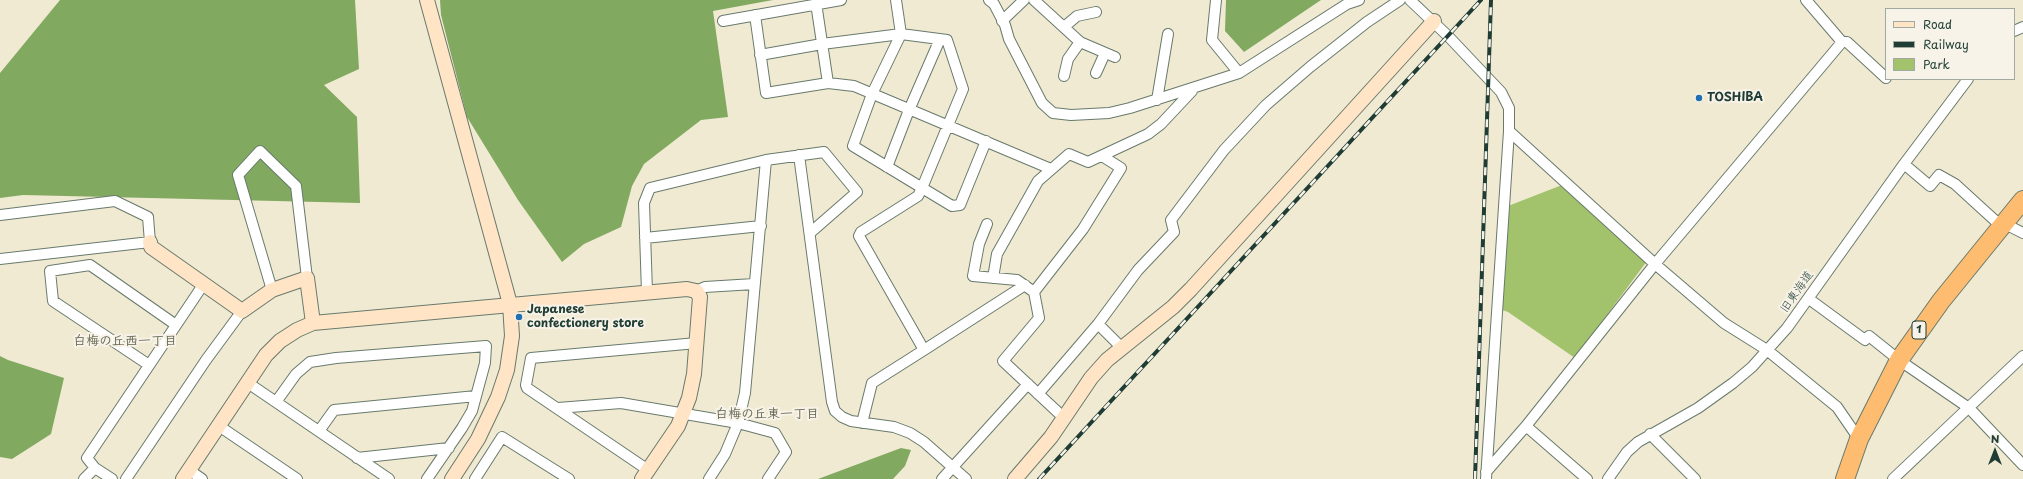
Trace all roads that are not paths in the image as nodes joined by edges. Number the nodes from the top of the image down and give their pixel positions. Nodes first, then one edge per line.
1 (427, 0) edge
2 (841, 0) edge
3 (896, 0) edge
4 (989, 0) edge
5 (1024, 0) edge
6 (1034, 0) edge
7 (1216, 0) edge
8 (1359, 0) edge
9 (1400, 0) edge
10 (1410, 0) edge
11 (1806, 0) edge
12 (816, 3) junction
13 (1096, 12) dead end
14 (755, 15) junction
15 (1002, 20) junction
16 (723, 21) dead end
17 (1434, 22) junction
18 (1064, 27) junction
19 (900, 34) junction
20 (1168, 34) dead end
21 (940, 39) junction
22 (1080, 42) junction
23 (1842, 42) junction
24 (822, 44) junction
25 (1105, 53) junction
26 (760, 55) junction
27 (1115, 57) dead end
28 (1096, 73) dead end
29 (1239, 74) junction
30 (1064, 76) dead end
31 (1885, 77) edge
32 (1967, 80) edge
33 (828, 83) junction
34 (1193, 89) junction
35 (776, 92) junction
36 (872, 94) junction
37 (762, 99) dead end
38 (1157, 100) junction
39 (909, 110) junction
40 (948, 126) junction
41 (1509, 131) junction
42 (986, 142) junction
43 (799, 155) junction
44 (1102, 156) junction
45 (766, 160) junction
46 (1904, 164) junction
47 (887, 167) junction
48 (1051, 169) junction
49 (922, 188) junction
50 (2023, 200) edge
51 (0, 215) edge
52 (987, 224) dead end
53 (2003, 224) junction
54 (761, 226) junction
55 (810, 233) junction
56 (2023, 233) edge
57 (645, 238) junction
58 (150, 242) junction
59 (0, 259) edge
60 (1655, 264) junction
61 (307, 278) junction
62 (993, 278) junction
63 (754, 284) junction
64 (203, 285) junction
65 (1025, 285) junction
66 (272, 290) junction
67 (696, 291) junction
68 (647, 292) junction
69 (1034, 292) junction
70 (1809, 299) junction
71 (510, 304) junction
72 (242, 311) junction
73 (313, 323) junction
74 (1098, 324) junction
75 (176, 325) junction
76 (697, 344) junction
77 (1122, 348) junction
78 (924, 350) junction
79 (1767, 350) junction
80 (2023, 356) edge
81 (1899, 360) junction
82 (149, 365) junction
83 (248, 383) junction
84 (1028, 384) junction
85 (1038, 394) junction
86 (476, 396) junction
87 (276, 402) junction
88 (558, 408) junction
89 (1969, 408) junction
90 (684, 413) junction
91 (1063, 417) junction
92 (738, 423) junction
93 (862, 423) junction
94 (219, 426) junction
95 (1526, 426) junction
96 (319, 431) junction
97 (1650, 434) junction
98 (1860, 439) junction
99 (449, 448) junction
100 (358, 458) junction
101 (2023, 465) edge
102 (953, 467) junction
103 (95, 468) junction
104 (645, 474) edge
105 (186, 475) edge
106 (1486, 475) edge
107 (84, 479) edge
108 (112, 479) edge
109 (126, 479) edge
110 (202, 479) edge
111 (297, 479) edge
112 (389, 479) edge
113 (427, 479) edge
114 (452, 479) edge
115 (475, 479) edge
116 (569, 479) edge
117 (709, 479) edge
118 (768, 479) edge
119 (942, 479) edge
120 (966, 479) edge
121 (1016, 479) edge
122 (1587, 479) edge
123 (1608, 479) edge
124 (1696, 479) edge
125 (1844, 479) edge
126 (1893, 479) edge

1 - 71 street
2 - 12 street
3 - 19 street
4 - 15 street
5 - 15 street
6 - 18 street
7 - 29 street
8 - 29 street
9 - 74 street
10 - 17 street
11 - 23 street
12 - 14 street
12 - 24 street
13 - 18 street
14 - 16 street
14 - 26 street
15 - 38 street
17 - 41 street
17 - 77 street
18 - 22 street
19 - 21 street
19 - 24 street
19 - 36 street
20 - 38 street
21 - 39 street
21 - 40 street
22 - 25 street
22 - 30 street
23 - 31 street
23 - 60 street
24 - 26 street
24 - 33 street
25 - 27 street
25 - 28 street
26 - 35 street
29 - 34 street
32 - 46 street, 旧東海道
33 - 35 street
33 - 36 street
34 - 38 street
34 - 44 street
35 - 37 street
36 - 39 street
36 - 47 street
39 - 40 street
39 - 47 street
40 - 42 street
40 - 49 street
41 - 60 street
41 - 106 street
42 - 48 street
42 - 49 street
43 - 45 street
43 - 55 street
43 - 55 street
44 - 48 street
44 - 69 street
45 - 54 street
45 - 57 street
46 - 53 street
46 - 70 street, 旧東海道
47 - 49 street
48 - 62 street
49 - 78 street
50 - 53 highway, 1
51 - 58 street
52 - 62 street
53 - 56 street
53 - 81 highway, 1
54 - 57 street
54 - 63 street
55 - 93 street
57 - 68 street
58 - 59 street
58 - 64 street
60 - 79 street
60 - 95 street
61 - 66 street
61 - 66 street
61 - 73 street
62 - 65 street
63 - 67 street
63 - 92 street
64 - 72 street
64 - 75 street
65 - 69 street
65 - 78 street
66 - 72 street
67 - 68 street
67 - 76 street
68 - 71 street
69 - 84 street
70 - 79 street, 旧東海道
70 - 81 street
71 - 73 street
71 - 114 street
72 - 109 street
73 - 83 street
74 - 77 street
74 - 85 street
75 - 82 street
75 - 82 street
76 - 88 street
76 - 90 street
77 - 91 street
78 - 93 street
79 - 97 street, 旧東海道
79 - 98 street
80 - 89 street
81 - 89 street
81 - 98 highway, 1
82 - 103 street
83 - 87 street
83 - 94 street
84 - 85 street
84 - 102 street
85 - 91 street
86 - 87 street
86 - 96 street
86 - 99 street
87 - 96 street
88 - 90 street
88 - 104 street
89 - 101 street
89 - 126 street
90 - 92 street
90 - 104 street
91 - 121 street
92 - 117 street
92 - 118 street
93 - 102 street
94 - 105 street
94 - 111 street
95 - 106 street
95 - 122 street
96 - 100 street
97 - 123 street, 旧東海道
97 - 124 street
98 - 125 highway, 1
99 - 100 street
99 - 113 street
100 - 112 street
102 - 119 street
102 - 120 street
103 - 107 street
103 - 108 street
105 - 110 street
115 - 116 street

